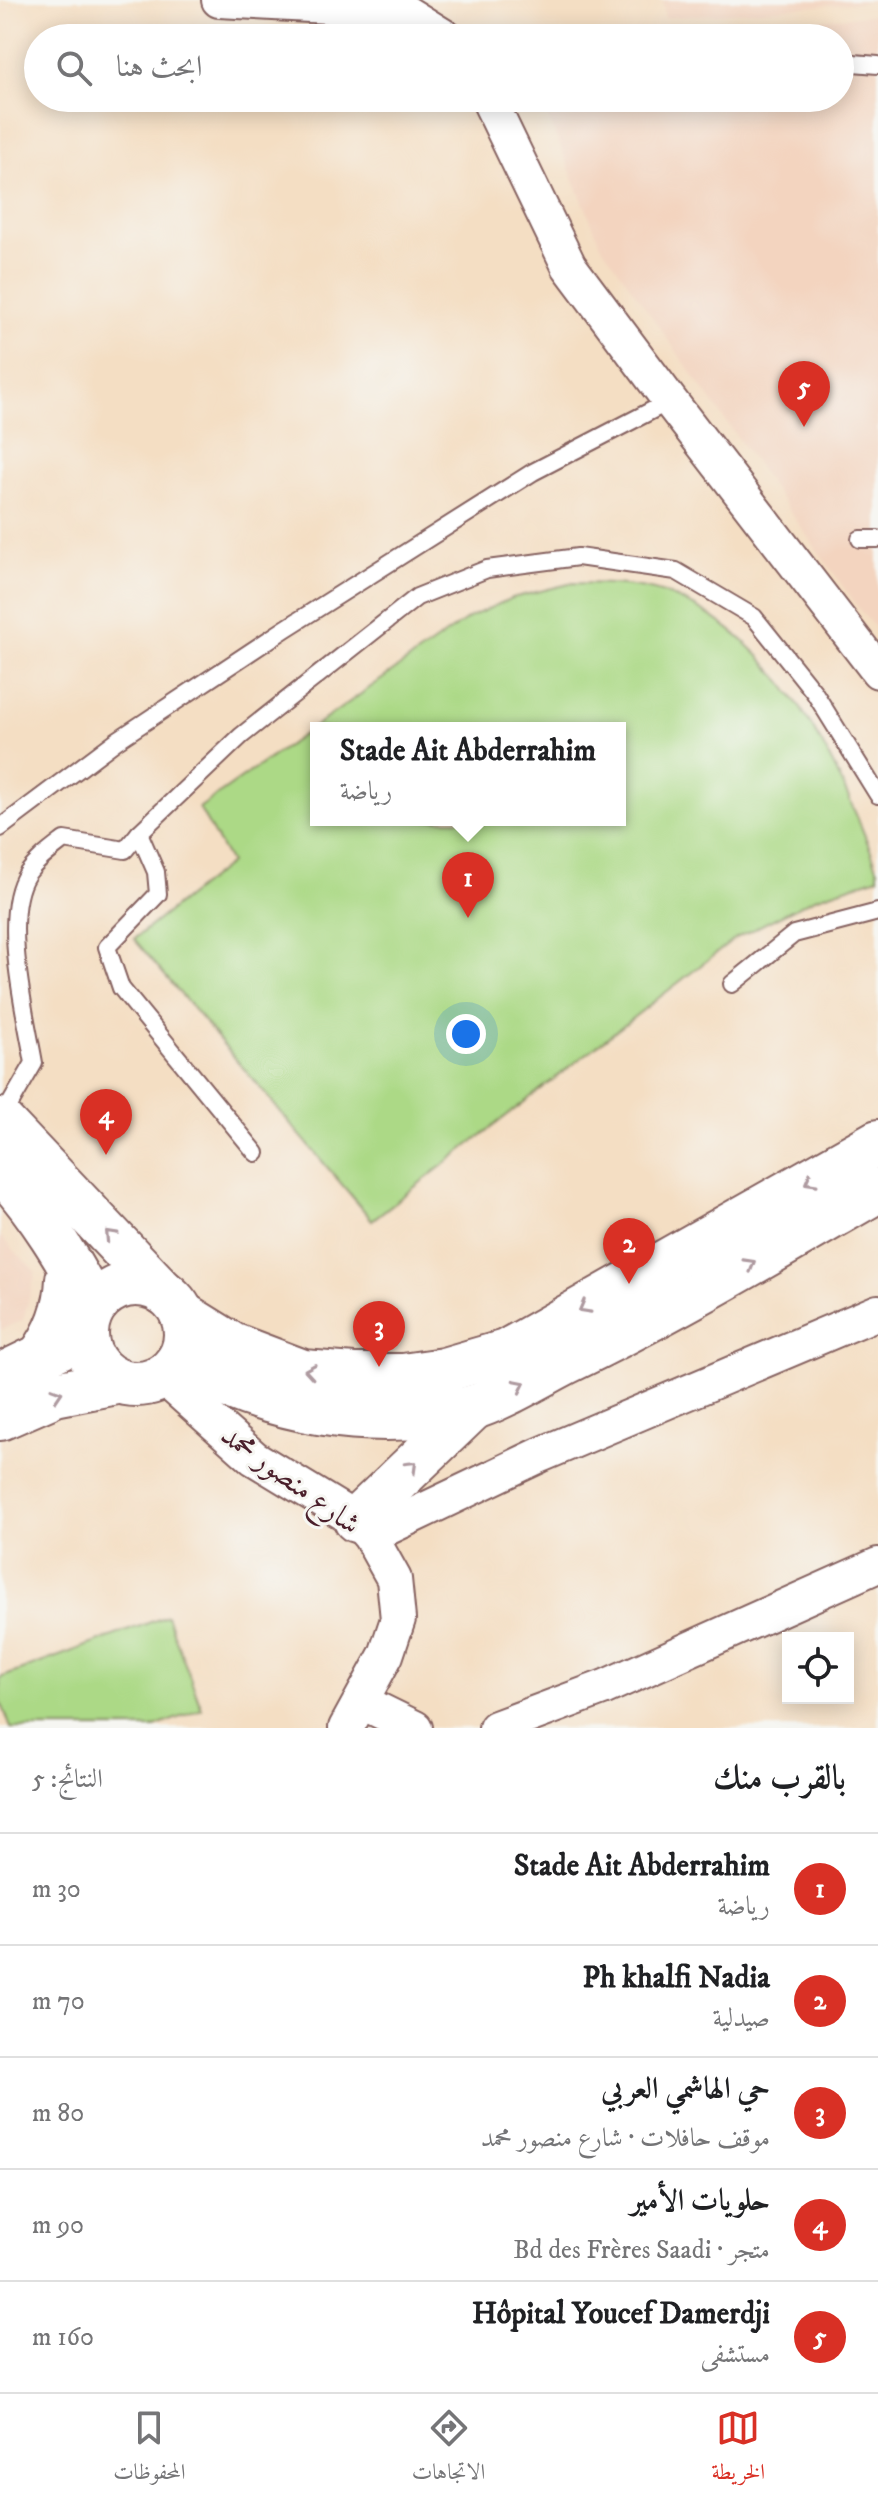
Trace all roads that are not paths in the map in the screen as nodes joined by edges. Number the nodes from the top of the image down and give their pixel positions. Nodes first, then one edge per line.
1 (219, 0) edge
2 (424, 24) edge
3 (854, 63) edge
4 (878, 65) edge
5 (495, 112) edge
6 (670, 401) junction
7 (860, 539) dead end
8 (878, 539) edge
9 (878, 671) edge
10 (878, 795) edge
11 (0, 828) edge
12 (139, 833) junction
13 (878, 912) edge
14 (732, 984) dead end
15 (0, 1120) edge
16 (878, 1142) edge
17 (256, 1153) dead end
18 (0, 1169) edge
19 (878, 1190) edge
20 (66, 1255) junction
21 (173, 1303) junction
22 (878, 1312) edge
23 (89, 1320) junction
24 (39, 1358) junction
25 (171, 1370) junction
26 (0, 1376) edge
27 (117, 1382) junction
28 (474, 1407) junction
29 (0, 1418) edge
30 (363, 1528) junction
31 (878, 1565) edge
32 (354, 1715) edge
33 (415, 1728) edge
34 (496, 1728) edge

1 - 2 street
3 - 4 lane
5 - 6 street
6 - 9 street
6 - 11 lane
7 - 8 lane
10 - 12 lane
12 - 15 lane
12 - 17 lane
13 - 14 lane
21 -> 15 street
16 -> 21 street
18 - 20 street
28 -> 19 street
20 - 23 street
20 - 24 street
21 - 23 street
21 - 25 street
22 - 30 street
23 - 24 street
23 - 27 street
24 - 26 street
25 - 27 street
25 - 28 street
25 - 30 street, شارع منصور محمد
29 -> 27 street
30 -> 28 street
30 - 32 street, شارع منصور محمد
31 - 34 street
32 - 33 street

